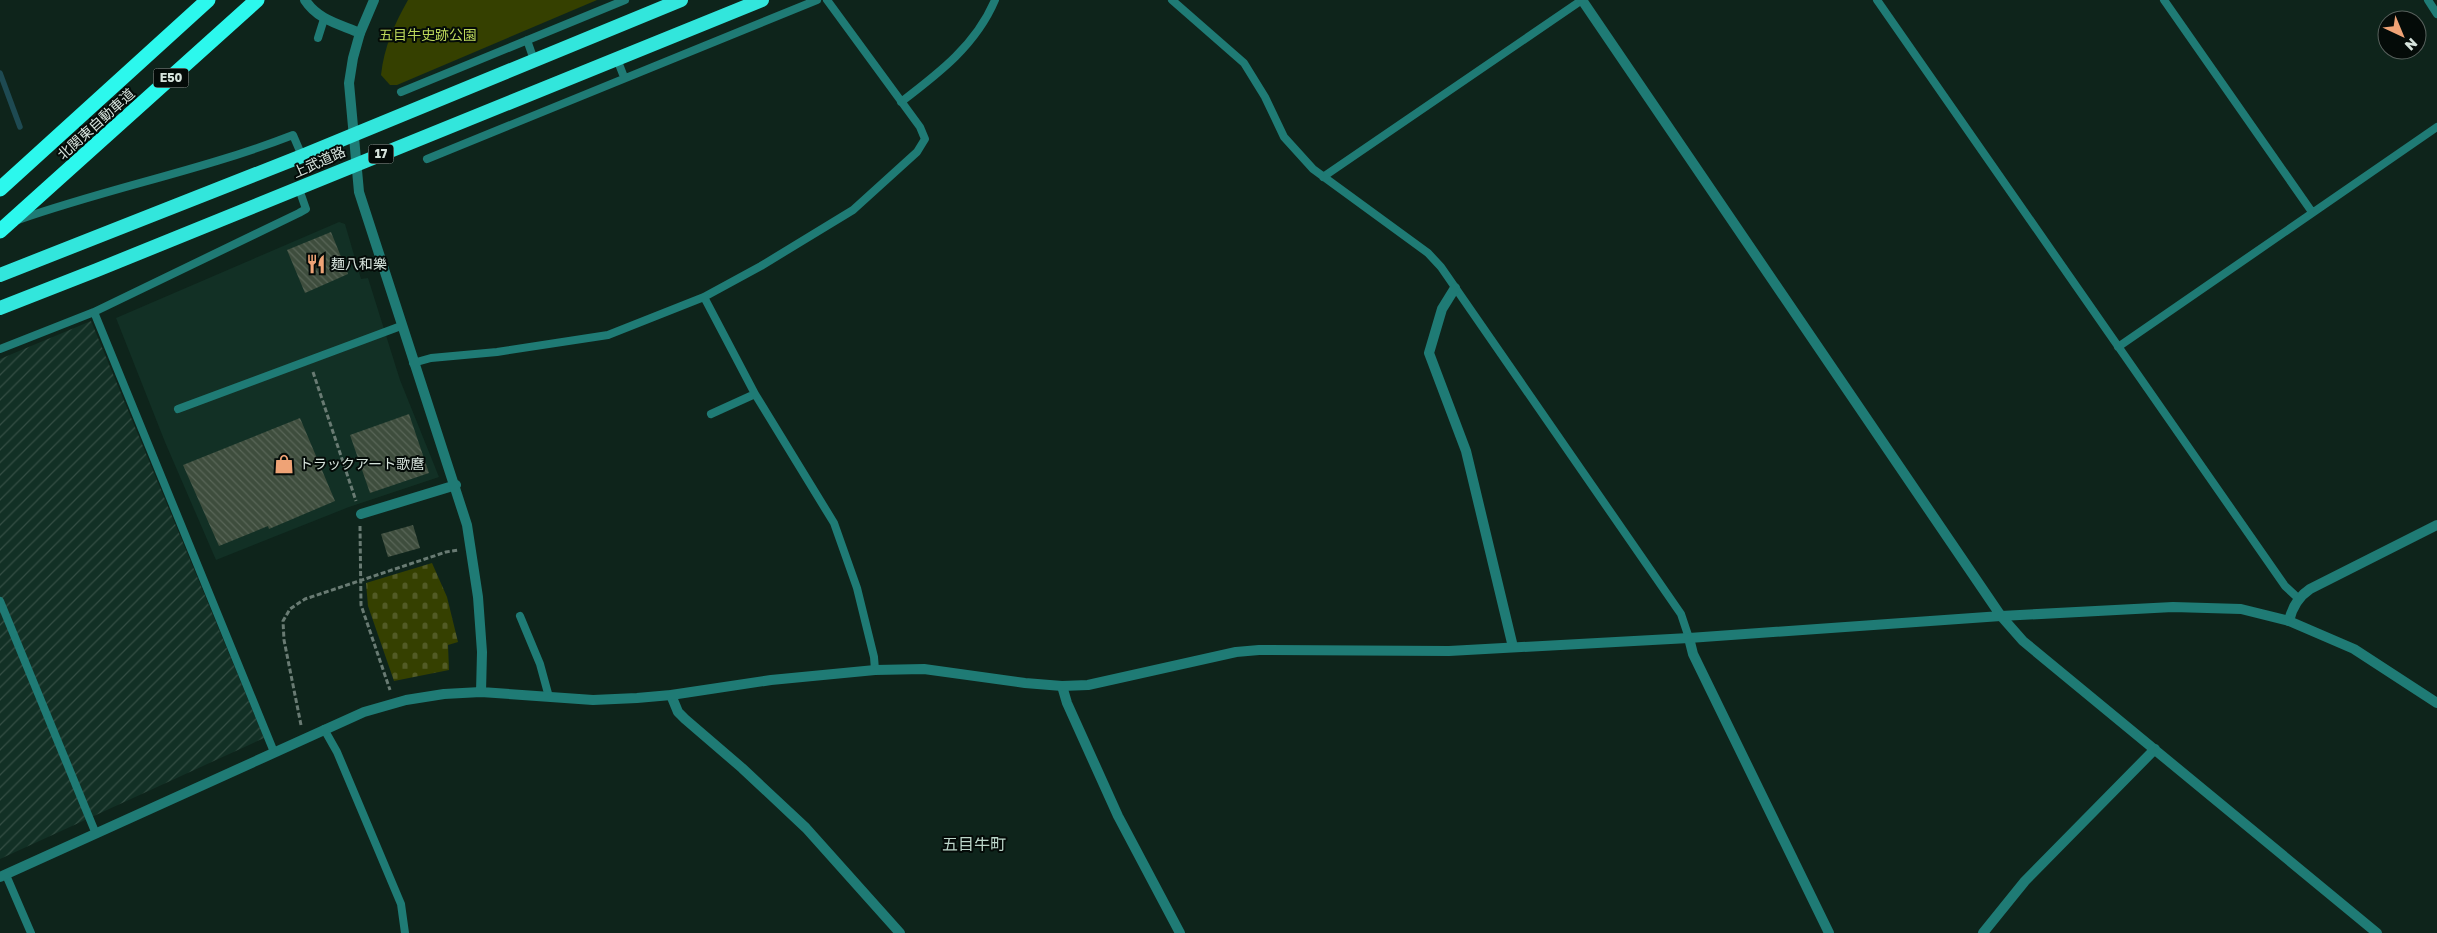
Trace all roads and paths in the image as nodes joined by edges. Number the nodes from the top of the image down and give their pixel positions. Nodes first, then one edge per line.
1 (208, 0) edge
2 (257, 0) edge
3 (305, 0) edge
4 (374, 0) edge
5 (625, 0) edge
6 (681, 0) edge
7 (762, 0) edge
8 (816, 0) edge
9 (827, 0) edge
10 (995, 0) edge
11 (1172, 0) edge
12 (1582, 0) edge
13 (1877, 0) edge
14 (2164, 0) edge
15 (2428, 0) edge
16 (2437, 14) edge
17 (324, 19) junction
18 (360, 32) junction
19 (318, 38) dead end
20 (527, 40) junction
21 (617, 59) junction
22 (534, 60) junction
23 (624, 77) junction
24 (400, 92) dead end
25 (901, 102) junction
26 (2437, 127) edge
27 (355, 132) junction
28 (302, 156) junction
29 (427, 159) dead end
30 (356, 163) junction
31 (1323, 177) junction
32 (0, 189) edge
33 (298, 189) junction
34 (2312, 212) junction
35 (0, 226) edge
36 (0, 231) edge
37 (0, 275) edge
38 (1455, 288) junction
39 (704, 297) junction
40 (0, 308) edge
41 (94, 312) junction
42 (401, 326) junction
43 (2118, 347) junction
44 (0, 349) edge
45 (308, 359) junction
46 (414, 363) junction
47 (755, 394) junction
48 (178, 409) dead end
49 (711, 414) dead end
50 (456, 485) junction
51 (361, 514) junction
52 (2437, 525) edge
53 (471, 549) junction
54 (360, 579) junction
55 (2299, 599) junction
56 (0, 601) edge
57 (520, 616) dead end
58 (2001, 616) junction
59 (2289, 621) junction
60 (1689, 638) junction
61 (1513, 648) junction
62 (875, 670) junction
63 (1062, 686) junction
64 (481, 692) junction
65 (671, 695) junction
66 (549, 697) junction
67 (394, 703) junction
68 (2437, 703) edge
69 (324, 729) junction
70 (306, 737) junction
71 (2155, 749) junction
72 (274, 752) junction
73 (96, 834) junction
74 (3, 876) edge
75 (31, 933) edge
76 (405, 933) edge
77 (900, 933) edge
78 (1180, 933) edge
79 (1829, 933) edge
80 (1983, 933) edge
81 (2377, 933) edge

1 - 32 highway, 北関東自動車道 / E50
2 - 36 highway, 北関東自動車道 / E50
3 - 17 street
4 - 18 street
5 - 20 lane
6 - 22 highway, 上武道路 / 17
7 - 21 highway, 上武道路 / 17
8 - 23 lane
9 - 25 lane
10 - 25 lane
11 - 31 lane
12 - 31 lane
12 - 58 street
13 - 43 lane
14 - 34 lane
15 - 16 lane
17 - 18 street
17 - 19 lane
18 - 27 street
20 - 22 lane
20 - 24 lane
21 - 23 lane
21 - 30 highway, 上武道路 / 17
22 - 27 highway, 上武道路 / 17
23 - 29 lane
25 - 39 lane
26 - 34 lane
27 - 28 highway, 上武道路 / 17
27 - 30 street
28 - 35 lane
28 - 37 highway, 上武道路 / 17
30 - 33 highway, 上武道路 / 17
30 - 42 street
31 - 38 lane
33 - 40 highway, 上武道路 / 17
33 - 41 lane
34 - 43 lane
38 - 60 lane
38 - 61 street
39 - 46 lane
39 - 47 lane
41 - 44 lane
41 - 72 lane
42 - 45 lane
42 - 46 street
43 - 55 lane
45 - 48 lane
45 - 51 path
46 - 50 street
47 - 49 lane
47 - 62 lane
50 - 51 street
50 - 53 street
51 - 54 path
52 - 55 street
53 - 54 path
53 - 64 street
54 - 67 path
54 - 70 path
55 - 59 street
56 - 73 lane
57 - 66 lane
58 - 59 street
58 - 60 street
58 - 71 street
59 - 68 street
60 - 61 street
60 - 79 street
61 - 63 street
62 - 63 street
62 - 65 street
63 - 78 street
64 - 66 street
64 - 67 street
65 - 66 street
65 - 77 street
67 - 69 street
69 - 70 street
69 - 76 lane
70 - 72 street
71 - 80 street
71 - 81 street
72 - 73 street
73 - 74 street
74 - 75 lane

